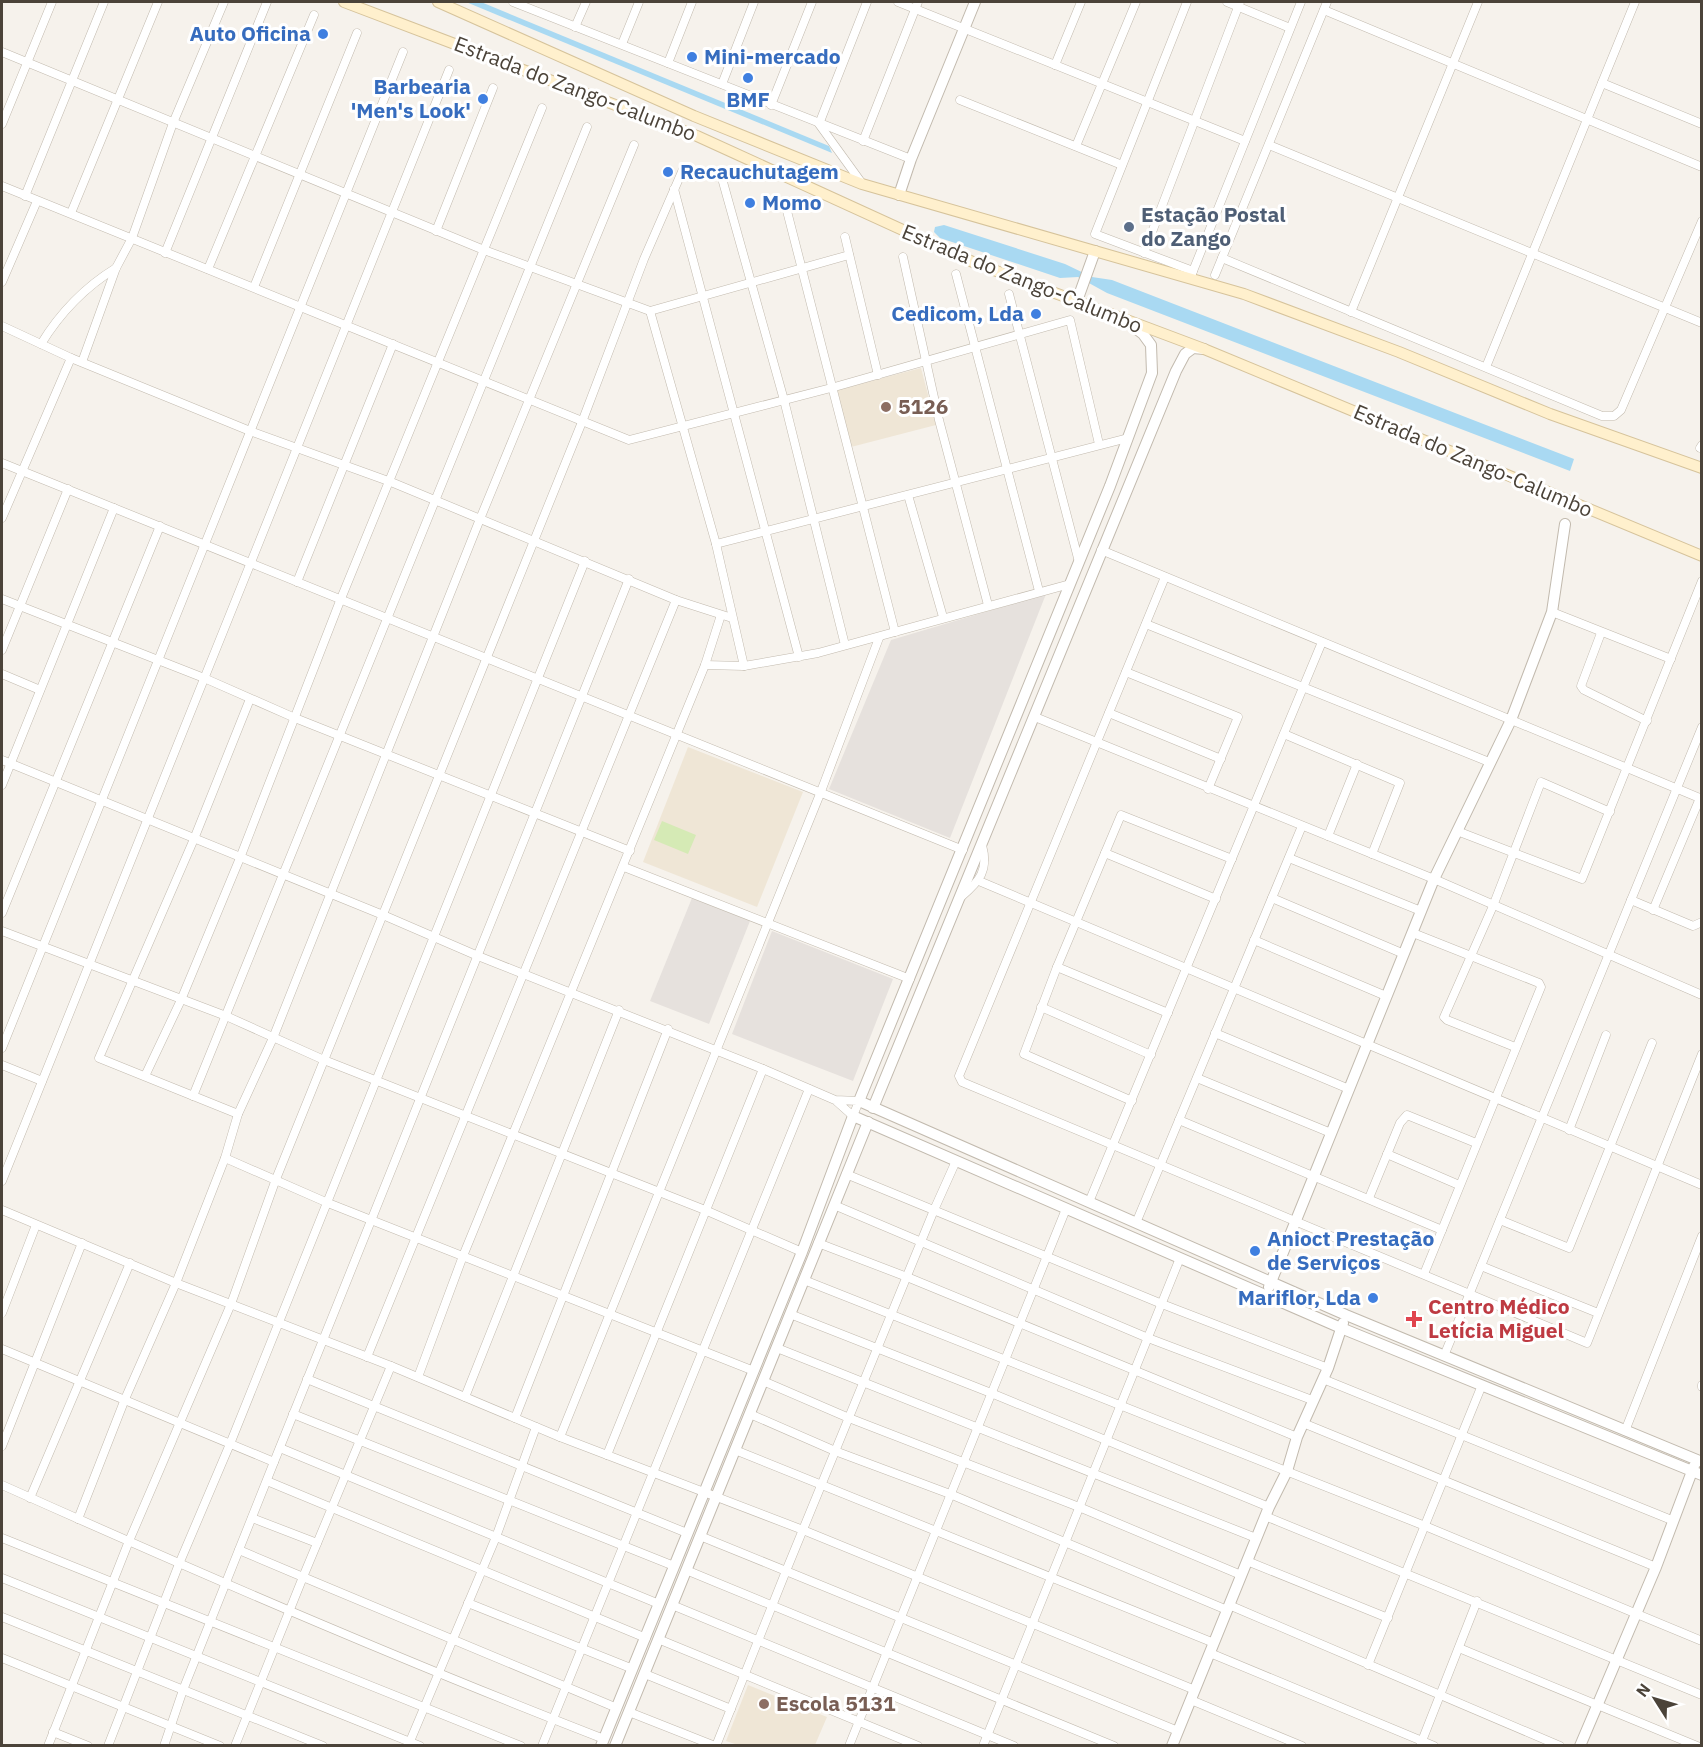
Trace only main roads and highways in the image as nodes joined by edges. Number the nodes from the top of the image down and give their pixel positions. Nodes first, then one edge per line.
1 (344, 2) edge
2 (438, 2) edge
3 (1701, 468) edge
4 (1701, 556) edge

1 - 4 main road, Estrada do Zango-Calumbo
2 - 3 main road, Estrada do Zango-Calumbo

